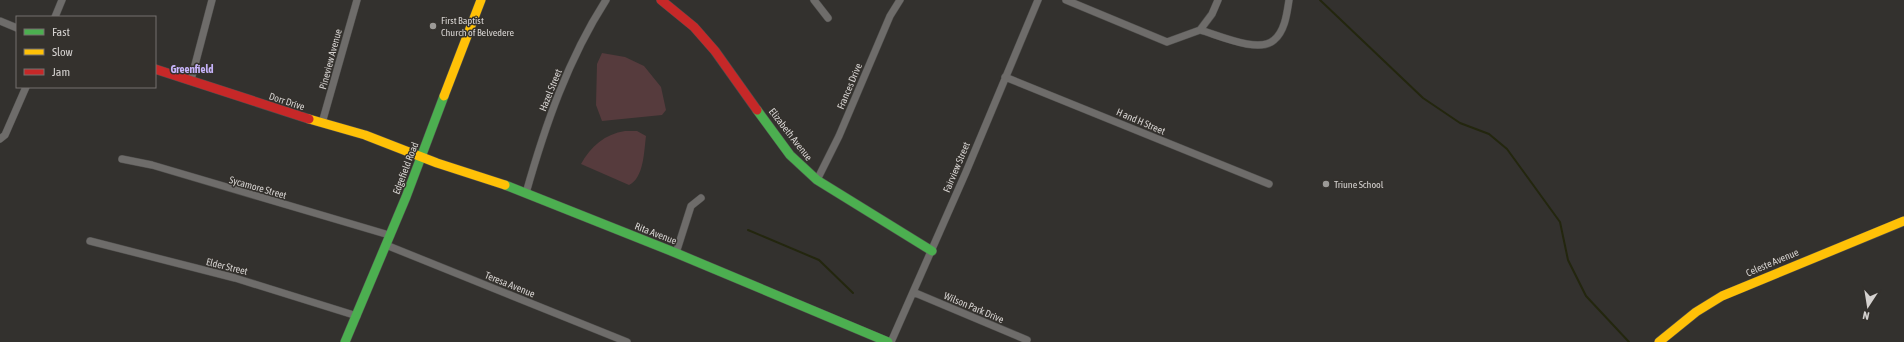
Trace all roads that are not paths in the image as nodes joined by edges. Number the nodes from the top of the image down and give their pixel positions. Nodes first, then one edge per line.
1 (62, 0) edge
2 (212, 0) edge
3 (357, 0) edge
4 (482, 0) edge
5 (606, 0) edge
6 (661, 0) edge
7 (814, 0) edge
8 (900, 0) edge
9 (1038, 0) edge
10 (1066, 0) edge
11 (1218, 0) edge
12 (1289, 0) edge
13 (55, 16) edge
14 (828, 18) dead end
15 (0, 21) edge
16 (16, 28) edge
17 (1200, 30) junction
18 (156, 69) edge
19 (1005, 77) junction
20 (191, 80) junction
21 (26, 88) edge
22 (322, 123) junction
23 (0, 139) edge
24 (417, 155) junction
25 (122, 159) dead end
26 (817, 180) junction
27 (1268, 184) dead end
28 (526, 193) junction
29 (701, 198) dead end
30 (1904, 221) edge
31 (389, 235) junction
32 (90, 241) dead end
33 (386, 245) junction
34 (932, 251) junction
35 (676, 253) junction
36 (913, 292) junction
37 (357, 316) junction
38 (1028, 340) dead end
39 (345, 342) edge
40 (627, 342) edge
41 (888, 342) edge
42 (891, 342) edge
43 (1659, 342) edge

1 - 13 street
2 - 20 street
3 - 22 street, Pineview Avenue
4 - 24 street, Edgefield Road
5 - 28 street, Hazel Street
6 - 26 street, Elizabeth Avenue
7 - 14 street
8 - 26 street, Frances Drive
9 - 19 street, Fairview Street
10 - 17 street
11 - 17 street
12 - 17 street
15 - 16 street
18 - 20 street, Dorr Drive
19 - 27 street, H and H Street
19 - 34 street, Fairview Street
20 - 22 street, Dorr Drive
21 - 23 street
22 - 24 street, Dorr Drive
24 - 28 street, Rita Avenue
24 - 31 street, Edgefield Road
25 - 31 street, Sycamore Street
26 - 34 street, Elizabeth Avenue
28 - 35 street, Rita Avenue
29 - 35 street
30 - 43 street, Celeste Avenue
31 - 33 street, Edgefield Road
32 - 37 street, Elder Street
33 - 37 street, Edgefield Road
33 - 40 street, Teresa Avenue
34 - 36 street, Fairview Street
35 - 41 street, Rita Avenue
36 - 38 street, Wilson Park Drive
36 - 42 street, Fairview Street
37 - 39 street, Edgefield Road

